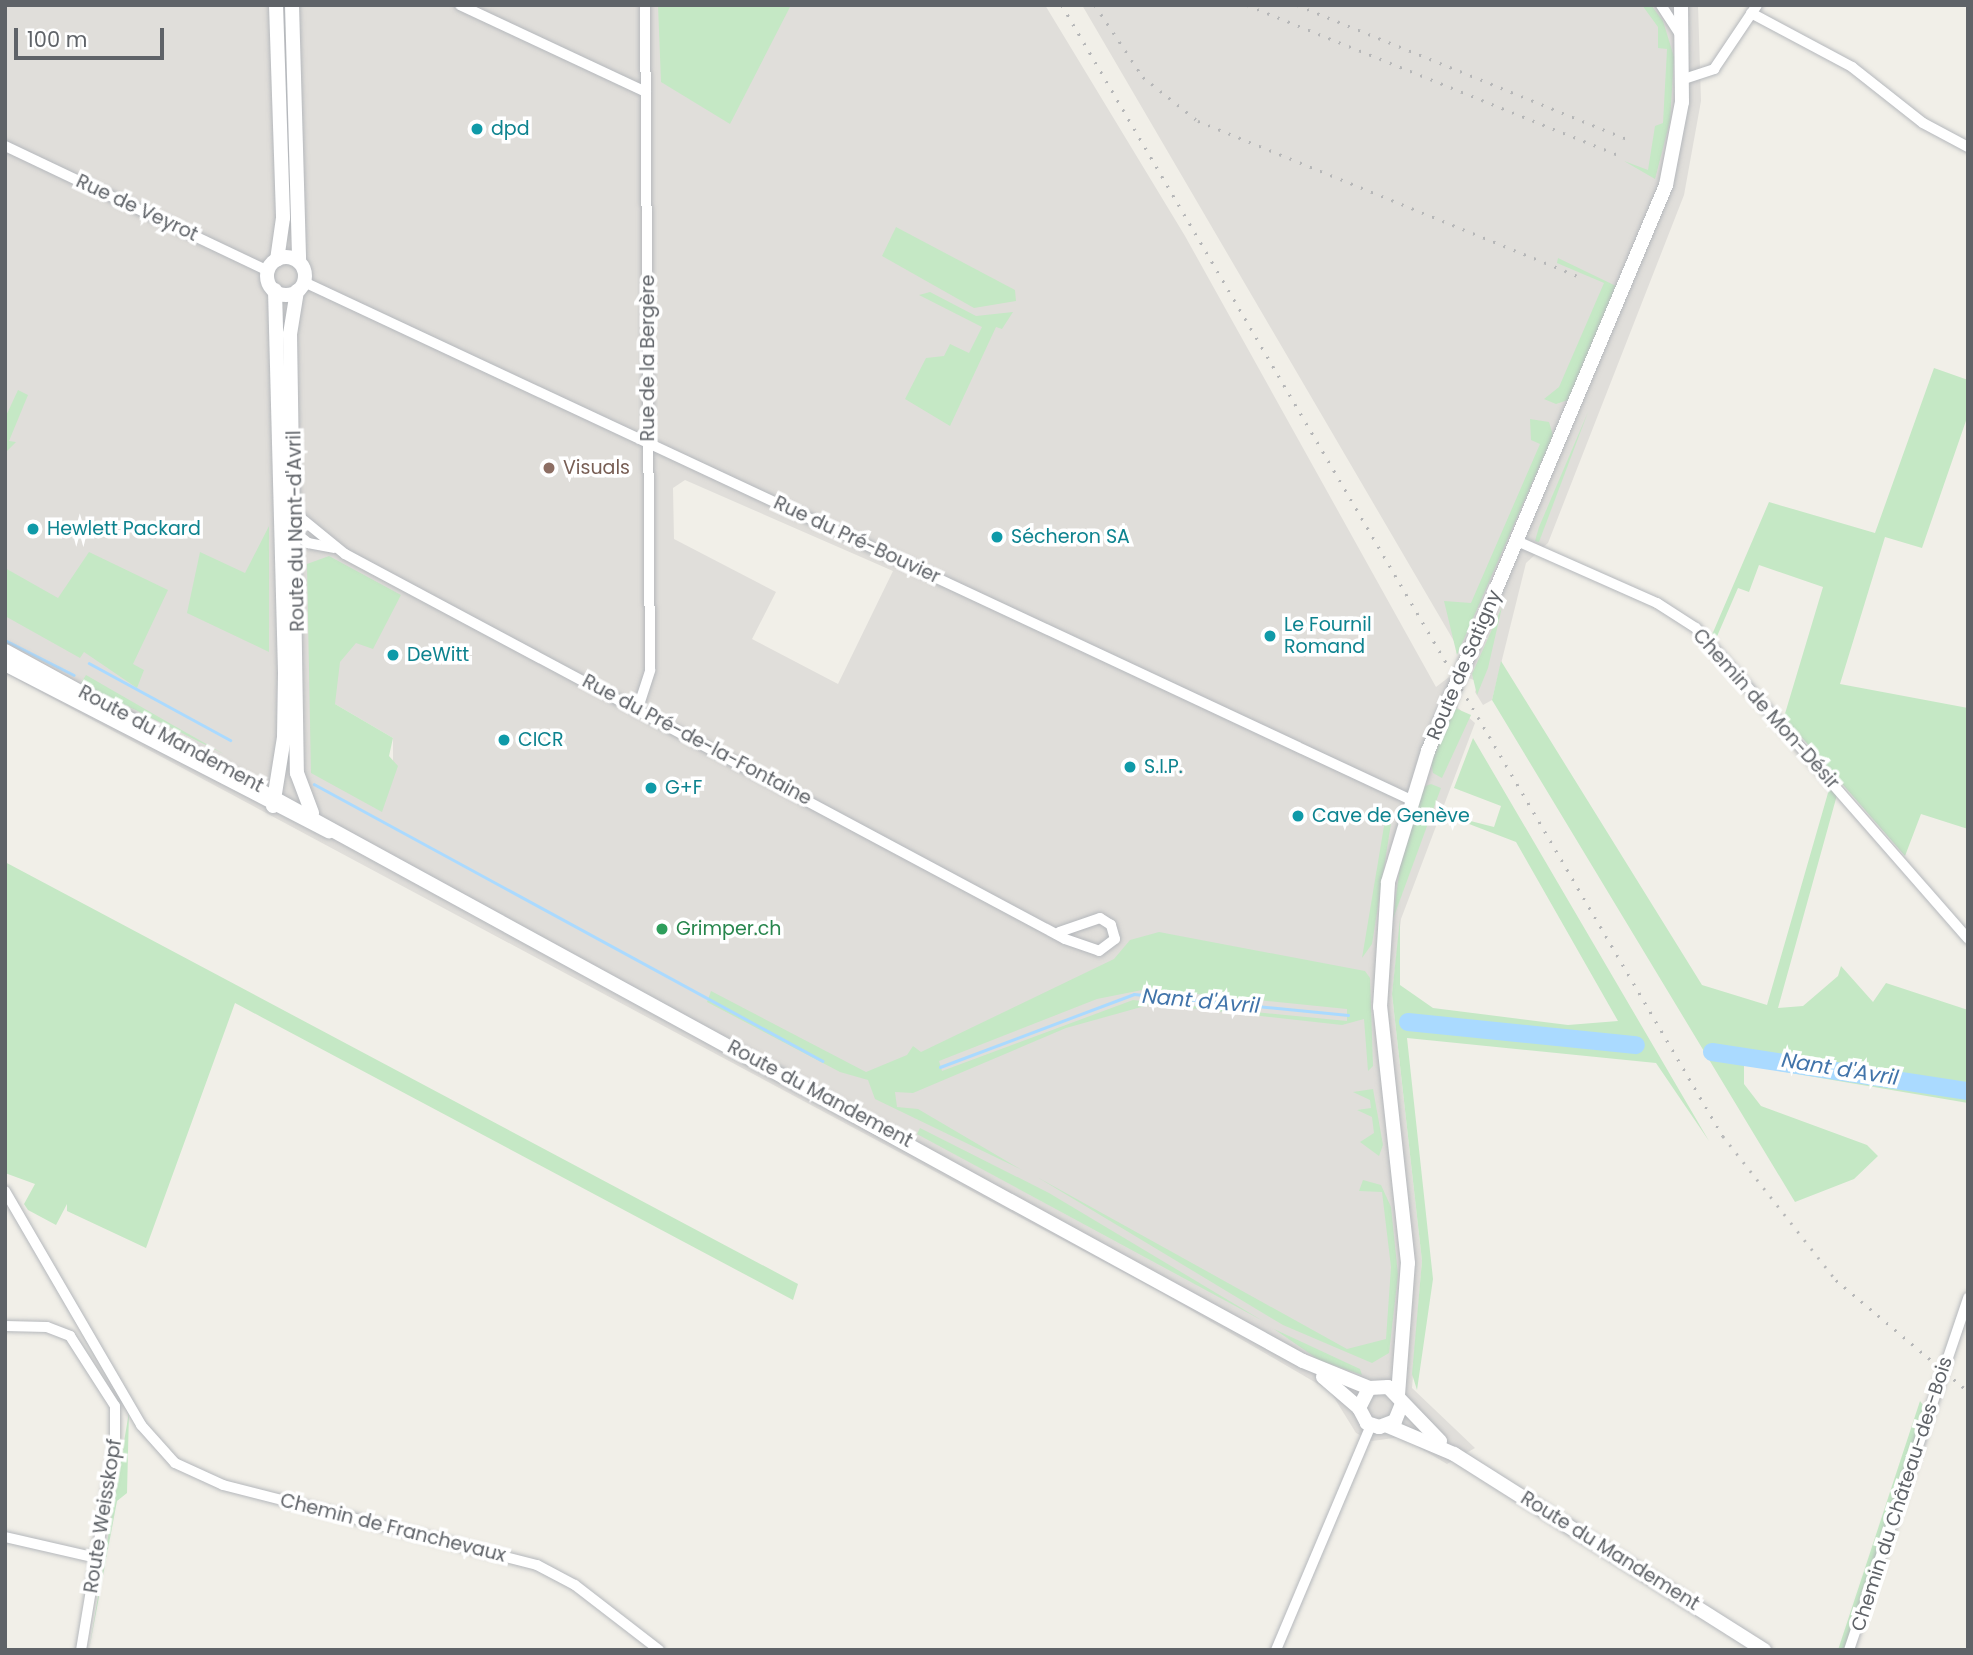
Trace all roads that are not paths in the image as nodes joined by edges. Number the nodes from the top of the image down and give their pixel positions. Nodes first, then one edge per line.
1 (276, 5) edge
2 (292, 5) edge
3 (460, 5) edge
4 (645, 5) edge
5 (1661, 5) edge
6 (1681, 5) edge
7 (1754, 9) edge
8 (1684, 40) junction
9 (1684, 79) junction
10 (646, 92) junction
11 (5, 146) edge
12 (1968, 147) edge
13 (299, 262) junction
14 (273, 265) junction
15 (300, 287) junction
16 (275, 290) junction
17 (649, 443) junction
18 (290, 512) junction
19 (297, 539) junction
20 (1517, 541) junction
21 (335, 548) junction
22 (5, 651) edge
23 (5, 664) edge
24 (638, 708) junction
25 (278, 770) junction
26 (297, 773) junction
27 (246, 779) junction
28 (276, 799) junction
29 (1409, 799) junction
30 (315, 817) junction
31 (334, 833) junction
32 (1059, 932) junction
33 (1968, 939) edge
34 (5, 1191) edge
35 (1968, 1298) edge
36 (5, 1326) edge
37 (1401, 1351) junction
38 (1303, 1361) junction
39 (1374, 1387) junction
40 (1399, 1401) junction
41 (1359, 1408) junction
42 (1371, 1425) junction
43 (1388, 1426) junction
44 (1454, 1454) junction
45 (5, 1537) edge
46 (96, 1558) junction
47 (81, 1650) edge
48 (659, 1650) edge
49 (1276, 1650) edge
50 (1764, 1650) edge
51 (1849, 1650) edge

1 - 14 main road
2 - 13 main road
3 - 10 street
4 - 10 street, Rue de la Bergère
5 - 8 street
6 - 8 main road, Route de Satigny
7 - 9 street
7 - 12 street
8 - 9 main road, Route de Satigny
9 - 20 main road, Route de Satigny
10 - 17 street, Rue de la Bergère
11 - 14 street, Rue de Veyrot
13 - 14 main road
13 - 15 main road
14 - 16 main road, Route du Nant-d'Avril
15 - 16 main road
15 - 17 street, Rue du Pré-Bouvier
15 - 18 main road, Route du Nant-d'Avril
16 - 18 main road, Route du Nant-d'Avril
17 - 24 street, Rue de la Bergère
17 - 29 street, Rue du Pré-Bouvier
18 - 19 main road, Route du Nant-d'Avril
18 - 21 street, Rue du Pré-de-la-Fontaine
18 - 25 main road, Route du Nant-d'Avril
19 - 21 street, Rue du Pré-de-la-Fontaine
19 - 26 main road, Route du Nant-d'Avril
20 - 29 main road, Route de Satigny
20 - 33 street, Chemin de Mon-Désir
21 - 24 street, Rue du Pré-de-la-Fontaine
22 - 27 main road, Route du Mandement
23 - 28 main road, Route du Mandement
24 - 32 street, Rue du Pré-de-la-Fontaine
25 - 27 main road
25 - 28 main road, Route du Nant-d'Avril
26 - 28 main road, Route du Nant-d'Avril
26 - 30 main road, Route du Nant-d'Avril
27 - 28 main road, Route du Mandement
28 - 30 main road, Route du Mandement
28 - 31 main road, Route du Mandement
29 - 37 main road, Route de Satigny
30 - 31 main road, Route du Mandement
31 - 38 main road, Route du Mandement
32 - 32 street, Rue du Pré-de-la-Fontaine
34 - 48 street, Chemin de Franchevaux
35 - 51 street, Chemin du Château-des-Bois
36 - 46 street, Route Weisskopf
37 - 39 main road, Route de Satigny
37 - 40 main road, Route de Satigny
38 - 39 main road, Route du Mandement
38 - 41 main road, Route du Mandement
39 - 40 main road, Route du Mandement
39 - 41 main road, Route de Satigny
40 - 43 main road
40 - 44 main road, Route du Mandement
41 - 42 main road, Route du Mandement
42 - 43 main road, Route du Mandement
42 - 49 street
43 - 44 main road, Route du Mandement
44 - 50 main road, Route du Mandement
45 - 46 street
46 - 47 street, Route Weisskopf

